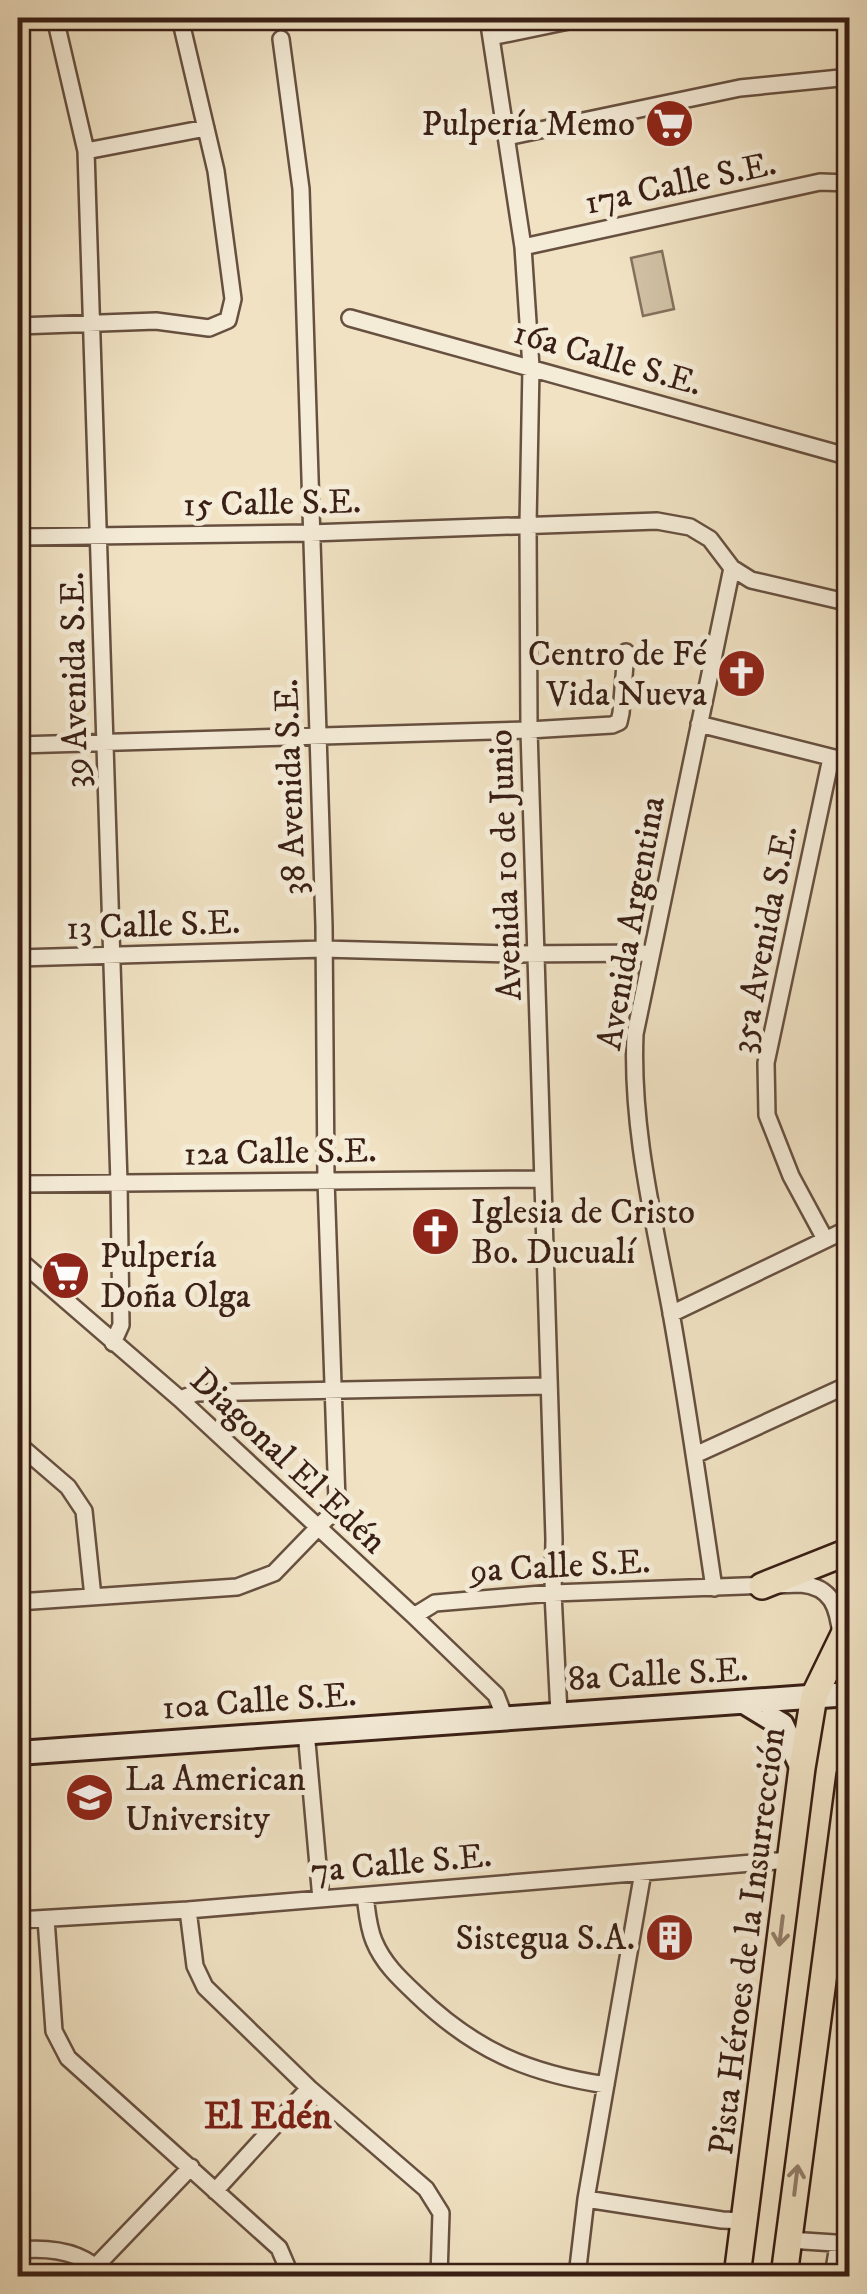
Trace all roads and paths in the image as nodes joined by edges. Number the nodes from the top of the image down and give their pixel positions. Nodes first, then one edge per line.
1 (54, 18) edge
2 (180, 18) edge
3 (488, 18) edge
4 (583, 18) edge
5 (491, 36) junction
6 (281, 39) dead end
7 (850, 77) edge
8 (206, 128) junction
9 (507, 137) junction
10 (86, 151) junction
11 (850, 183) edge
12 (523, 247) junction
13 (350, 318) dead end
14 (90, 324) junction
15 (18, 326) edge
16 (531, 366) junction
17 (850, 457) edge
18 (528, 524) junction
19 (310, 533) junction
20 (99, 535) junction
21 (18, 538) edge
22 (732, 568) junction
23 (850, 603) edge
24 (626, 652) dead end
25 (699, 724) junction
26 (529, 730) junction
27 (318, 737) junction
28 (104, 742) junction
29 (18, 745) edge
30 (831, 758) junction
31 (850, 762) edge
32 (324, 949) junction
33 (537, 954) junction
34 (651, 954) junction
35 (110, 955) junction
36 (18, 958) edge
37 (544, 1179) junction
38 (326, 1180) junction
39 (120, 1182) junction
40 (18, 1184) edge
41 (850, 1228) edge
42 (825, 1240) junction
43 (18, 1260) edge
44 (671, 1314) junction
45 (113, 1343) junction
46 (850, 1384) edge
47 (550, 1386) junction
48 (334, 1389) junction
49 (180, 1399) junction
50 (18, 1444) edge
51 (695, 1455) junction
52 (318, 1528) junction
53 (850, 1551) edge
54 (762, 1586) junction
55 (714, 1588) junction
56 (552, 1593) junction
57 (93, 1597) junction
58 (18, 1602) edge
59 (414, 1616) junction
60 (846, 1630) edge
61 (850, 1694) edge
62 (814, 1696) junction
63 (746, 1703) junction
64 (560, 1714) junction
65 (505, 1718) junction
66 (306, 1731) junction
67 (18, 1753) edge
68 (802, 1768) junction
69 (850, 1776) edge
70 (789, 1860) junction
71 (643, 1872) junction
72 (364, 1896) junction
73 (321, 1899) junction
74 (188, 1910) junction
75 (46, 1919) junction
76 (18, 1920) edge
77 (606, 2085) junction
78 (309, 2088) junction
79 (191, 2167) junction
80 (215, 2190) junction
81 (586, 2199) junction
82 (744, 2221) junction
83 (788, 2240) junction
84 (844, 2244) edge
85 (18, 2250) edge
86 (101, 2271) edge
87 (292, 2276) edge
88 (439, 2276) edge
89 (577, 2276) edge
90 (737, 2276) edge
91 (784, 2276) edge
92 (833, 2276) edge

1 - 10 street, 39 Avenida S.E.
2 - 8 street
3 - 5 street, Avenida 10 de Junio
4 - 5 street
5 - 9 street, Avenida 10 de Junio
6 - 19 street, 38 Avenida S.E.
7 - 9 street
8 - 10 street
8 - 14 street
9 - 12 street, Avenida 10 de Junio
10 - 14 street, 39 Avenida S.E.
11 - 12 street, 17a Calle S.E.
12 - 16 street, Avenida 10 de Junio
13 - 16 street, 16a Calle S.E.
14 - 15 street
14 - 20 street, 39 Avenida S.E.
16 - 17 street, 16a Calle S.E.
16 - 18 street, Avenida 10 de Junio
18 - 19 street, 15 Calle S.E.
18 - 22 street, 15 Calle S.E.
18 - 26 street, Avenida 10 de Junio
19 - 20 street, 15 Calle S.E.
19 - 27 street, 38 Avenida S.E.
20 - 21 street, 15 Calle S.E.
20 - 28 street, 39 Avenida S.E.
22 - 23 street
22 - 25 street, Avenida Argentina
24 - 26 street
25 - 30 street
25 - 34 street, Avenida Argentina
26 - 27 street
26 - 33 street, Avenida 10 de Junio
27 - 28 street
27 - 32 street, 38 Avenida S.E.
28 - 29 street
28 - 35 street, 39 Avenida S.E.
30 - 31 street
30 - 42 street, 35a Avenida S.E.
32 - 33 street, 13 Calle S.E.
32 - 35 street, 13 Calle S.E.
32 - 38 street, 38 Avenida S.E.
33 - 34 street, 13 Calle S.E.
33 - 37 street, Avenida 10 de Junio
34 - 44 street, Avenida Argentina
35 - 36 street, 13 Calle S.E.
35 - 39 street, 39 Avenida S.E.
37 - 38 street, 12a Calle S.E.
37 - 47 street, Avenida 10 de Junio
38 - 39 street, 12a Calle S.E.
38 - 48 street, 38 Avenida S.E.
39 - 40 street, 12a Calle S.E.
39 - 45 street, 39 Avenida S.E.
41 - 42 street
42 - 44 street
43 - 45 street, Diagonal El Edén
44 - 51 street, Avenida Argentina
45 - 49 street, Diagonal El Edén
46 - 51 street
47 - 48 street
47 - 56 street, Avenida 10 de Junio
48 - 49 street
48 - 52 street, 38 Avenida S.E.
49 - 52 street, Diagonal El Edén
50 - 57 street
51 - 55 street, Avenida Argentina
52 - 57 street
52 - 59 street, Diagonal El Edén
53 - 54 main road
54 - 55 street, 9a Calle S.E.
54 - 60 street, 9a Calle S.E.
55 - 56 street, 9a Calle S.E.
56 - 59 street, 9a Calle S.E.
56 - 64 street, Avenida 10 de Junio
57 - 58 street
59 - 65 street, Diagonal El Edén
60 - 62 main road, Pista Héroes de la Insurrección
61 - 62 street, 8a Calle S.E.
62 - 63 street, 8a Calle S.E.
62 - 68 main road, Pista Héroes de la Insurrección
63 - 64 street, 8a Calle S.E.
63 - 68 street
64 - 65 street, 8a Calle S.E.
65 - 66 street, 10a Calle S.E.
66 - 67 street, 10a Calle S.E.
66 - 73 street
68 - 70 main road, Pista Héroes de la Insurrección
83 -> 69 main road
70 - 71 street, 7a Calle S.E.
70 -> 82 main road, Pista Héroes de la Insurrección
71 - 72 street, 7a Calle S.E.
71 - 77 street
72 - 73 street, 7a Calle S.E.
72 - 77 street
73 - 74 street, 7a Calle S.E.
74 - 75 street, 7a Calle S.E.
74 - 78 street
75 - 76 street, 7a Calle S.E.
75 - 79 street
77 - 81 street
78 - 80 street
78 - 88 street
79 - 80 street
79 - 86 street
80 - 87 street
81 - 82 street
81 - 89 street
82 - 90 main road, Pista Héroes de la Insurrección
83 - 84 street
83 - 91 main road
84 - 92 street
85 - 86 street

